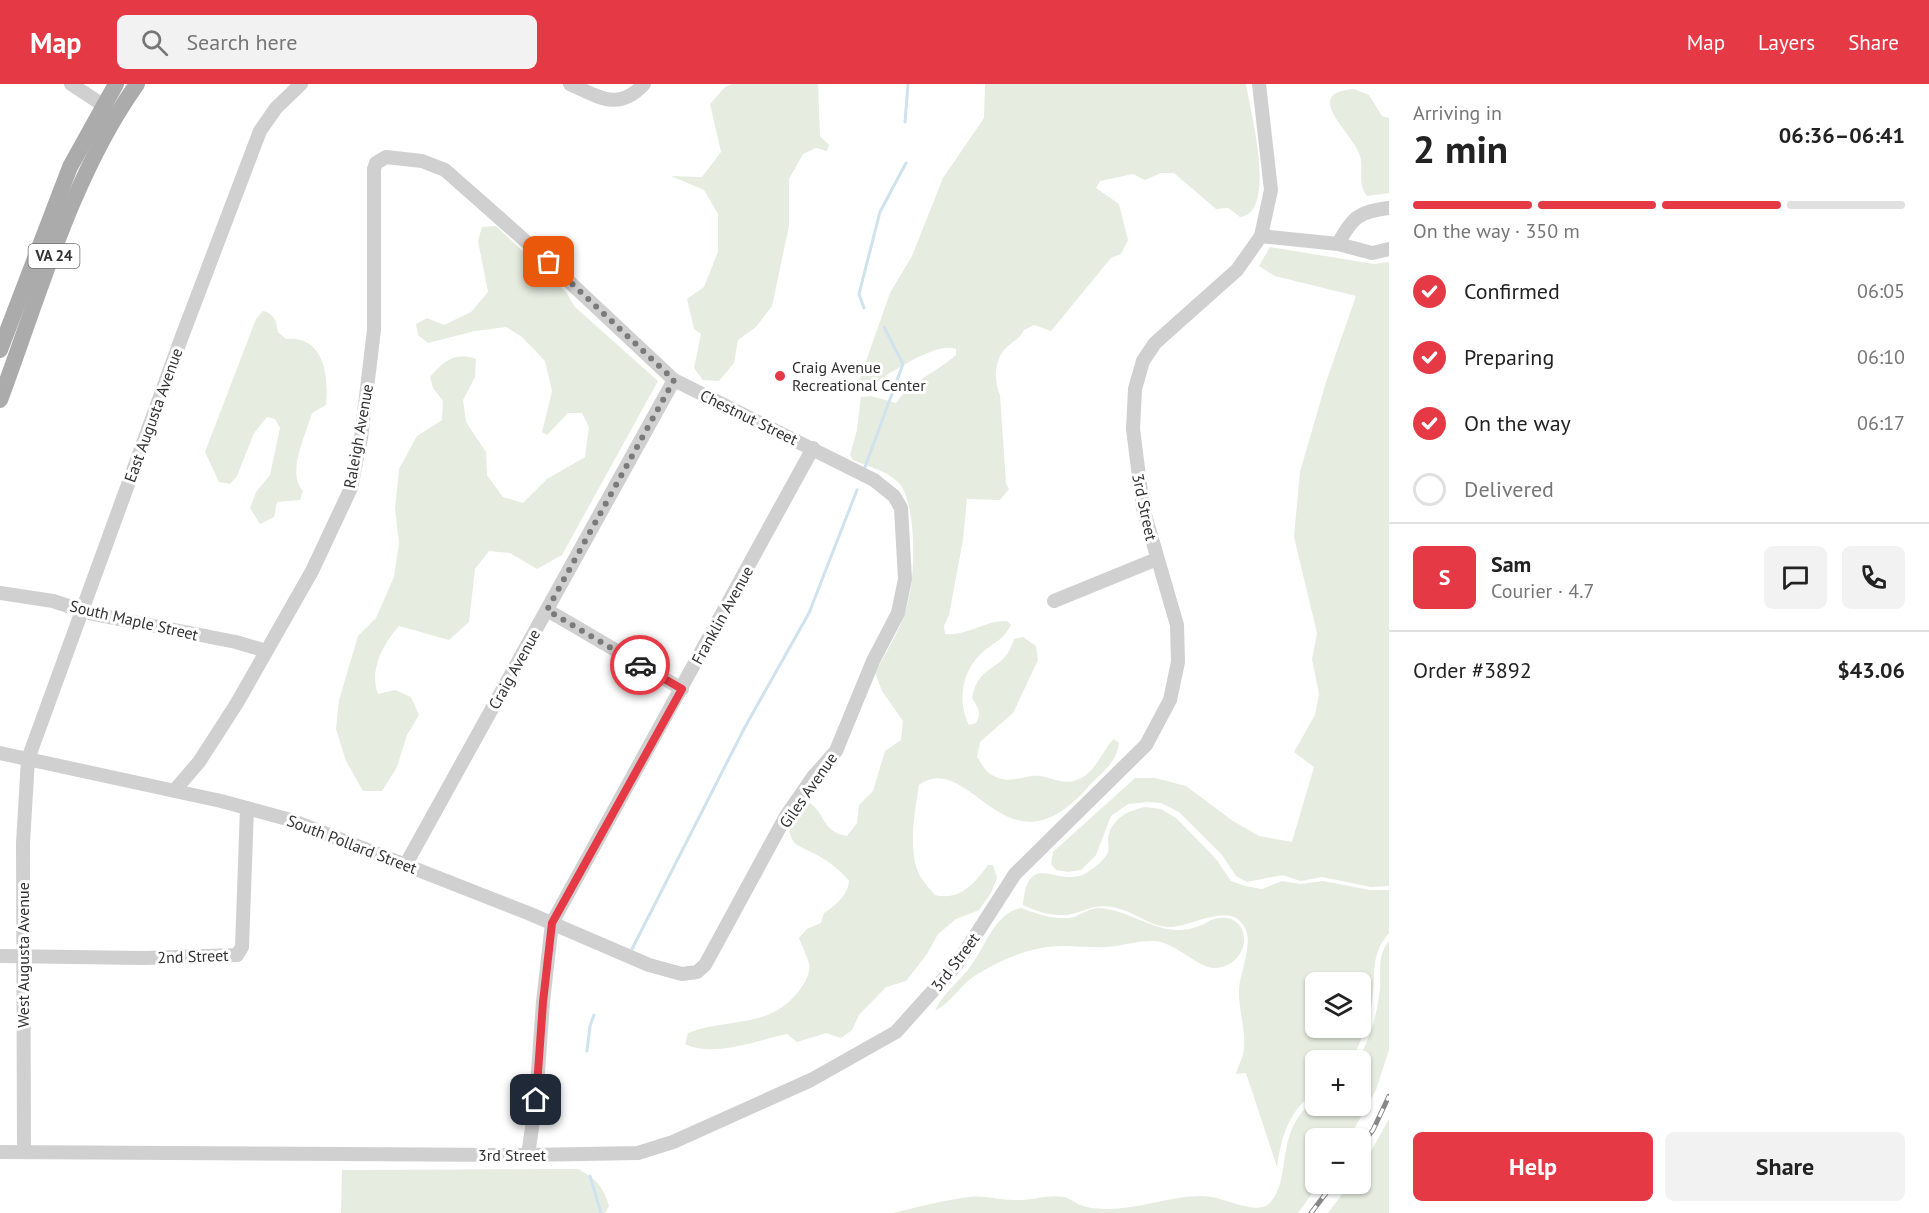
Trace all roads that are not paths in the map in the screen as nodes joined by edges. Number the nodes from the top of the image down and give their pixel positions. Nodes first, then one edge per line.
1 (71, 84) edge
2 (116, 84) edge
3 (137, 84) edge
4 (300, 84) edge
5 (570, 84) edge
6 (644, 84) edge
7 (1259, 84) edge
8 (103, 104) junction
9 (117, 116) junction
10 (396, 158) joint
11 (1389, 208) edge
12 (1261, 236) junction
13 (1338, 244) junction
14 (1389, 249) edge
15 (0, 350) edge
16 (674, 380) junction
17 (0, 400) edge
18 (813, 448) junction
19 (1157, 559) junction
20 (0, 593) edge
21 (1054, 601) dead end
22 (82, 609) junction
23 (547, 610) junction
24 (890, 626) joint
25 (266, 651) junction
26 (682, 689) junction
27 (0, 753) edge
28 (28, 759) junction
29 (174, 791) junction
30 (247, 808) junction
31 (406, 864) junction
32 (552, 923) junction
33 (0, 956) edge
34 (23, 956) junction
35 (691, 974) joint
36 (0, 1152) edge
37 (24, 1152) junction
38 (528, 1155) junction

1 - 8 street
2 - 8 main road, VA 24
3 - 9 main road, VA 24
4 - 22 street, East Augusta Avenue
5 - 6 street
7 - 12 street, 3rd Street
8 - 9 street
8 - 15 main road, VA 24
9 - 17 main road, VA 24
10 - 16 street, Chestnut Street
10 - 25 street, Raleigh Avenue
11 - 13 street
12 - 13 street
12 - 19 street, 3rd Street
13 - 14 street
16 - 18 street, Chestnut Street
16 - 23 street, Craig Avenue
18 - 24 street, Chestnut Street
18 - 26 street, Franklin Avenue
19 - 21 street
19 - 38 street, 3rd Street
20 - 22 street, South Maple Street
22 - 25 street, South Maple Street
22 - 28 street, East Augusta Avenue
23 - 26 street
23 - 31 street, Craig Avenue
24 - 35 street, Giles Avenue
25 - 29 street, Raleigh Avenue
26 - 32 street, Franklin Avenue
27 - 28 street, South Pollard Street
28 - 29 street, South Pollard Street
28 - 34 street, West Augusta Avenue
29 - 30 street, South Pollard Street
30 - 31 street, South Pollard Street
30 - 34 street, 2nd Street
31 - 32 street, South Pollard Street
32 - 35 street, South Pollard Street
32 - 38 street, Franklin Avenue
33 - 34 street, 2nd Street
34 - 37 street, West Augusta Avenue
36 - 37 street, 3rd Street
37 - 38 street, 3rd Street

